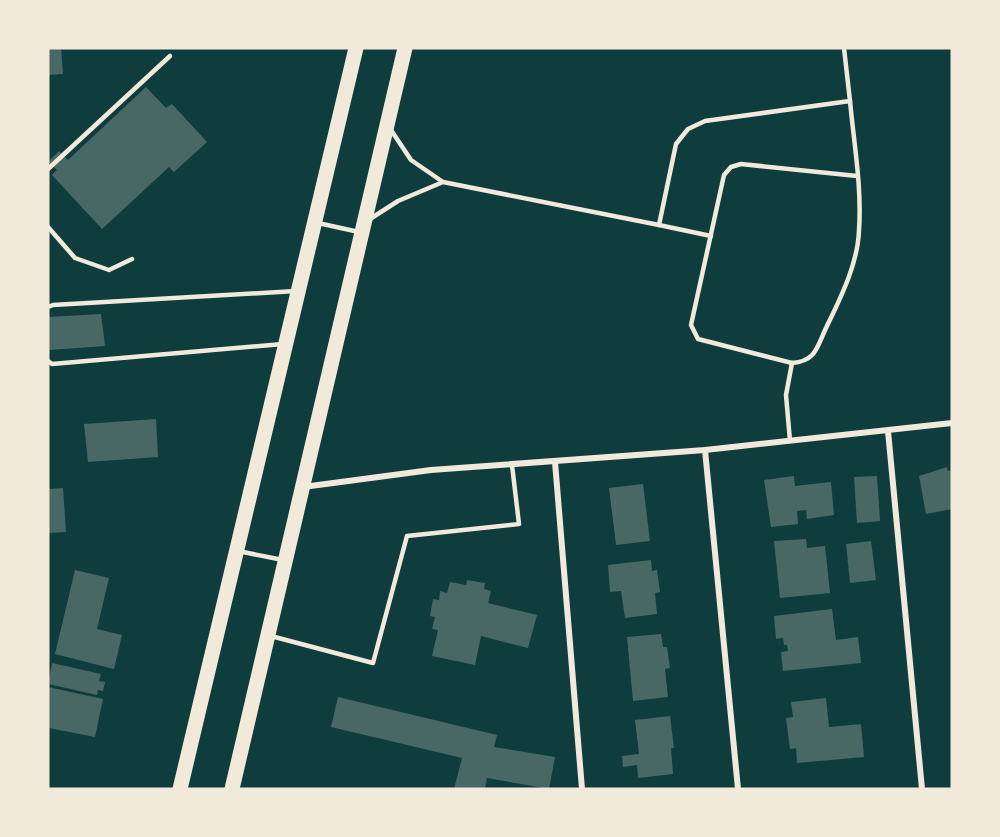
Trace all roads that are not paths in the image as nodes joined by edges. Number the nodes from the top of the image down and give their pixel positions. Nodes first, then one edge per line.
1 (356, 48) edge
2 (405, 48) edge
3 (844, 48) edge
4 (170, 56) dead end
5 (850, 101) junction
6 (387, 124) junction
7 (48, 169) edge
8 (857, 176) junction
9 (443, 182) junction
10 (315, 222) junction
11 (659, 225) junction
12 (48, 227) edge
13 (363, 229) junction
14 (711, 236) junction
15 (132, 258) dead end
16 (299, 290) junction
17 (48, 307) edge
18 (286, 344) junction
19 (48, 361) edge
20 (792, 363) junction
21 (952, 423) edge
22 (888, 431) junction
23 (790, 441) junction
24 (705, 450) junction
25 (555, 462) junction
26 (512, 465) junction
27 (303, 487) junction
28 (237, 551) junction
29 (285, 560) junction
30 (268, 635) junction
31 (180, 789) edge
32 (232, 789) edge
33 (582, 789) edge
34 (738, 789) edge
35 (922, 789) edge

1 - 10 main road
2 - 6 main road
3 - 5 lane
4 - 7 lane
5 - 8 lane
5 - 11 lane
6 - 9 lane
6 - 13 main road
8 - 14 lane
8 - 20 lane
9 - 11 lane
9 - 13 lane
10 - 13 lane
10 - 16 main road
11 - 14 lane
12 - 15 lane
13 - 27 main road
14 - 20 lane
16 - 17 lane
16 - 18 main road
18 - 19 lane
18 - 28 main road
20 - 23 lane
21 - 22 street
22 - 23 street
22 - 35 street
23 - 24 street
24 - 25 street
24 - 34 street
25 - 26 street
25 - 33 street
26 - 27 street
26 - 30 lane
27 - 29 main road
28 - 29 lane
28 - 31 main road
29 - 30 main road
30 - 32 main road

